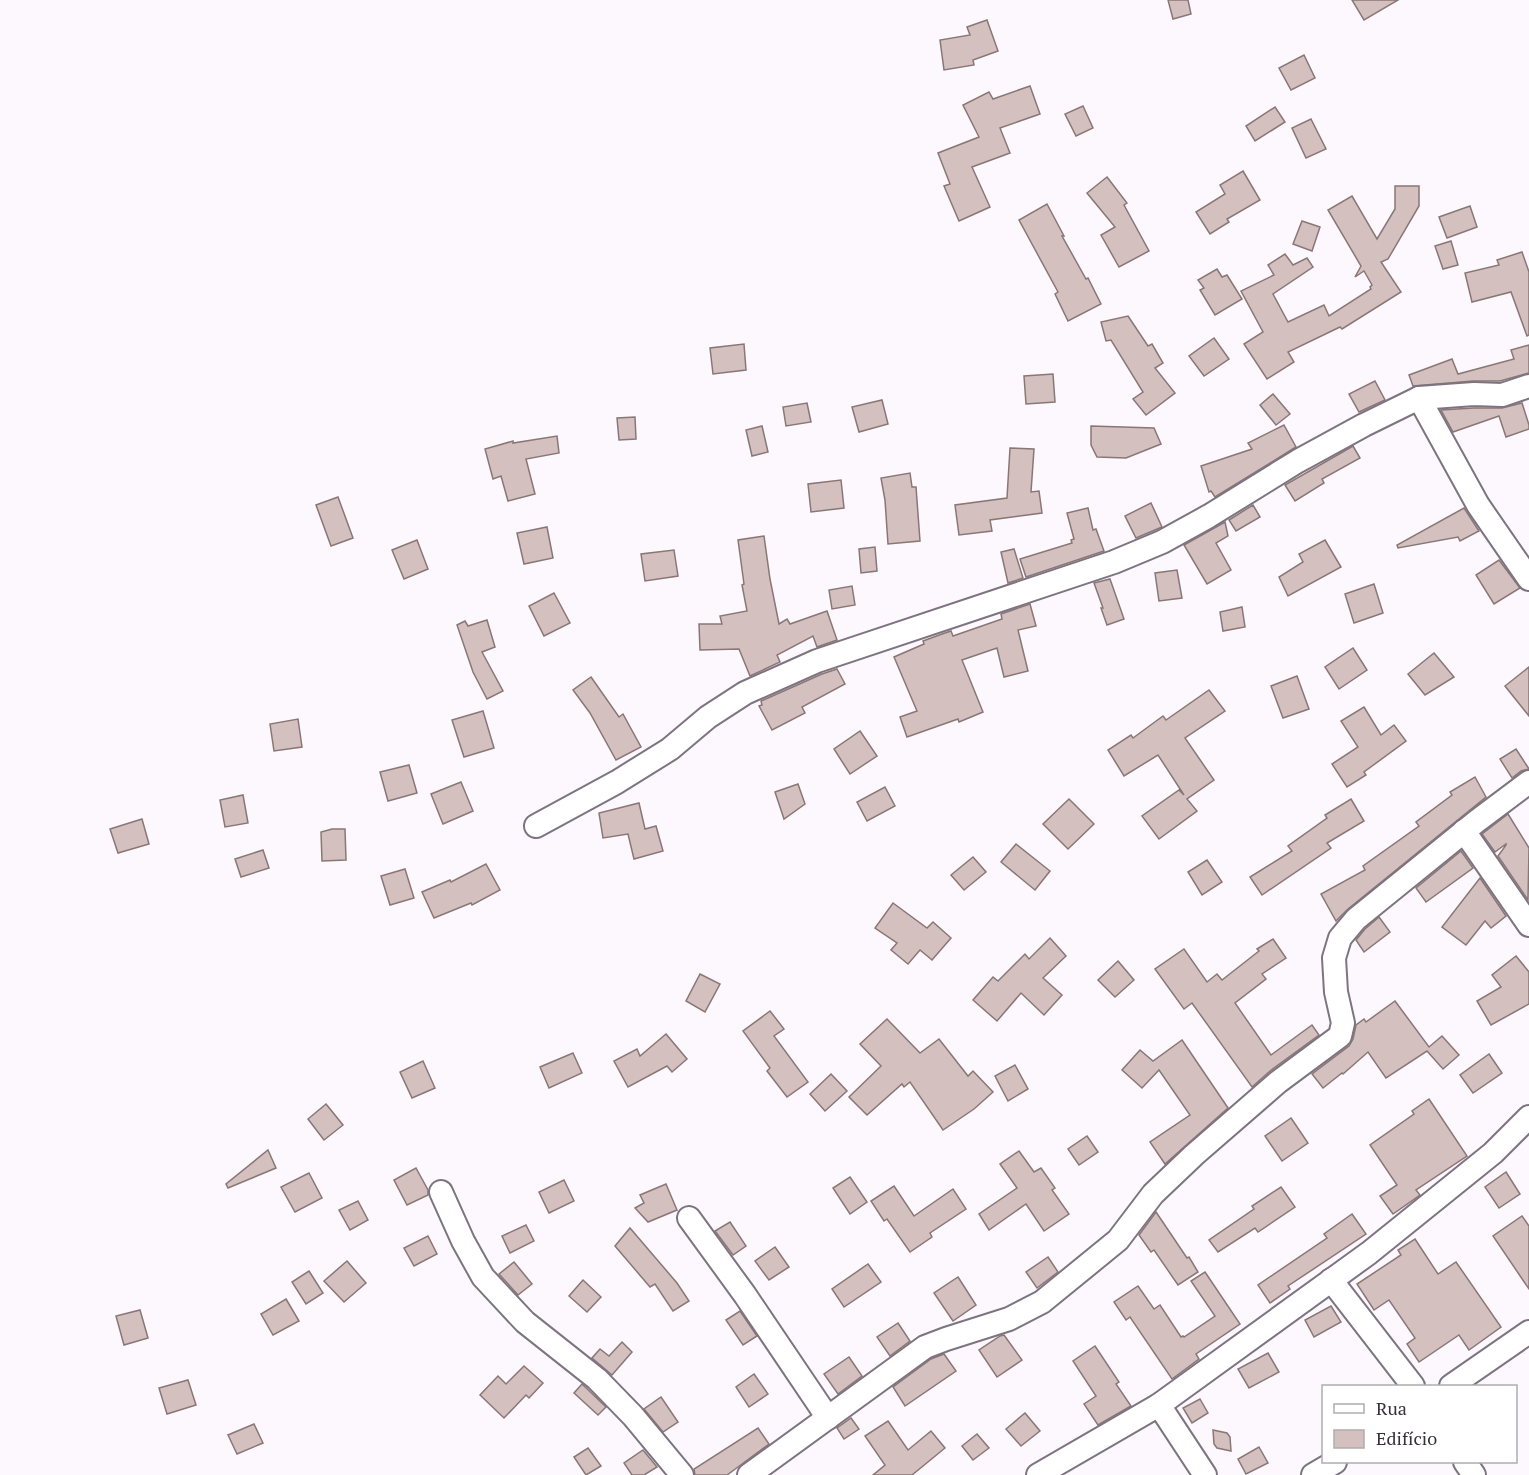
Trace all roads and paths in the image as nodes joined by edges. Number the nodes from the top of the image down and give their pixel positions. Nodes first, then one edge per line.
1 (1529, 386) edge
2 (1419, 398) junction
3 (1529, 579) edge
4 (1529, 782) edge
5 (536, 825) dead end
6 (1464, 831) junction
7 (1529, 925) edge
8 (1529, 1117) edge
9 (441, 1192) dead end
10 (690, 1218) dead end
11 (1332, 1280) junction
12 (1529, 1332) edge
13 (1412, 1385) edge
14 (1452, 1385) edge
15 (1159, 1405) junction
16 (828, 1418) junction
17 (1332, 1463) edge
18 (682, 1475) edge
19 (749, 1475) edge
20 (1038, 1475) edge
21 (1205, 1475) edge
22 (1313, 1475) edge

1 - 2 street
2 - 3 street
2 - 5 street
4 - 6 street
6 - 7 street
6 - 16 street
8 - 11 street
9 - 18 street
10 - 16 street
11 - 13 street
11 - 15 street
12 - 14 street
15 - 20 street
15 - 21 street
16 - 19 street
17 - 22 street

